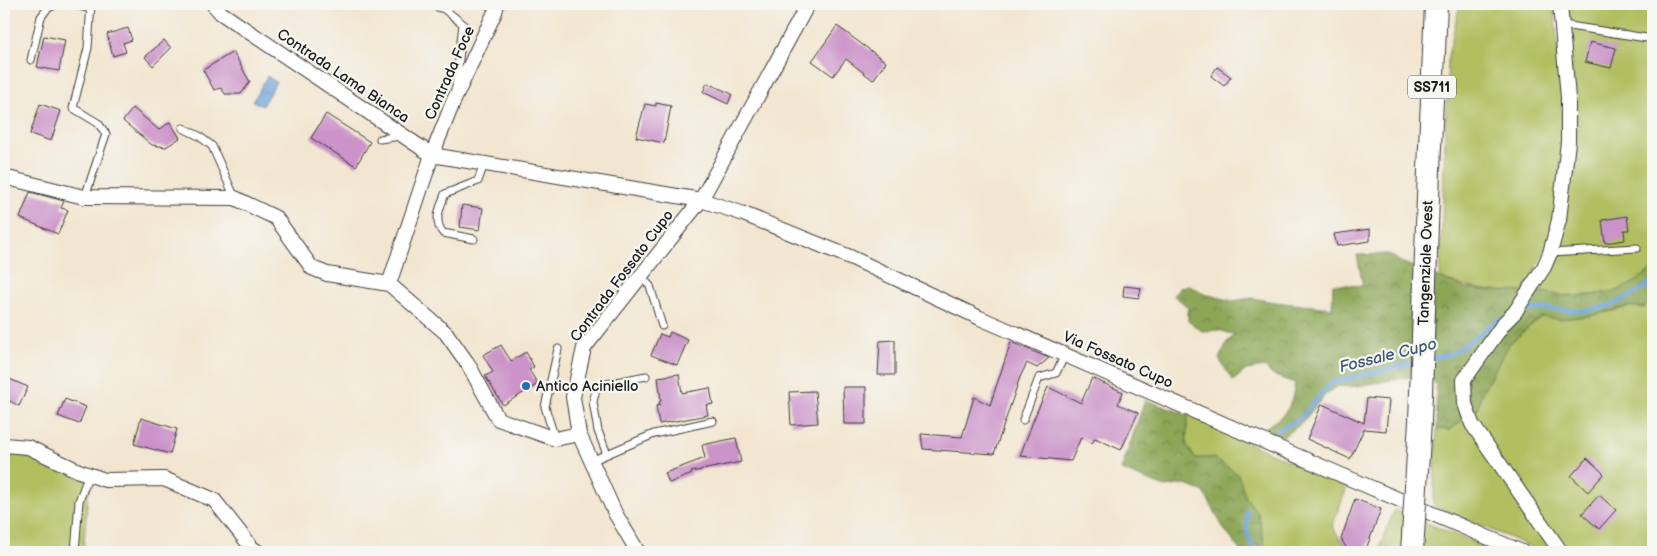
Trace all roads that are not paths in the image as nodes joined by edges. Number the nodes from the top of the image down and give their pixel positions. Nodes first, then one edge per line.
1 (56, 4) edge
2 (73, 4) edge
3 (213, 4) edge
4 (426, 4) edge
5 (497, 4) edge
6 (808, 4) edge
7 (1436, 4) edge
8 (1560, 4) edge
9 (90, 6) edge
10 (1563, 25) junction
11 (1653, 39) edge
12 (31, 60) dead end
13 (454, 100) junction
14 (182, 128) dead end
15 (403, 135) junction
16 (380, 139) dead end
17 (432, 155) junction
18 (484, 164) junction
19 (4, 177) edge
20 (84, 198) junction
21 (235, 198) junction
22 (701, 200) junction
23 (474, 239) dead end
24 (1637, 248) dead end
25 (1550, 253) junction
26 (640, 276) junction
27 (389, 284) junction
28 (662, 326) dead end
29 (558, 349) dead end
30 (1065, 355) junction
31 (646, 376) dead end
32 (1023, 420) dead end
33 (713, 421) dead end
34 (579, 434) junction
35 (555, 439) junction
36 (5, 448) edge
37 (608, 454) junction
38 (591, 461) junction
39 (89, 474) junction
40 (75, 552) edge
41 (258, 552) edge
42 (638, 552) edge
43 (1412, 552) edge
44 (1522, 552) edge
45 (1561, 552) edge

1 - 12 lane
2 - 9 lane
3 - 15 street, Contrada Lama Bianca
4 - 13 lane
5 - 13 street, Contrada Foce
6 - 22 street, Contrada Fossato Cupo
7 - 43 main road, Tangenziale Ovest / SS711, bridge
8 - 10 street
9 - 20 lane
10 - 11 lane
10 - 25 street
13 - 17 street, Contrada Foce
14 - 21 lane
15 - 16 lane
15 - 17 street, Contrada Lama Bianca
17 - 18 street, Contrada Fossato Cupo
17 - 27 street, Contrada Foce
18 - 22 street, Contrada Fossato Cupo
18 - 23 lane
19 - 20 street
20 - 21 street
21 - 27 street
22 - 26 street, Contrada Fossato Cupo
22 - 30 street, Via Fossato Cupo
24 - 25 lane
25 - 45 street
26 - 28 lane
26 - 34 street, Contrada Fossato Cupo
27 - 35 street
29 - 35 lane
30 - 32 lane
30 - 44 street, Via Fossato Cupo
31 - 37 lane
33 - 37 lane
34 - 35 street
34 - 38 street, Contrada Fossato Cupo
36 - 39 street
37 - 38 lane
38 - 42 street, Contrada Fossato Cupo
39 - 40 lane
39 - 41 street

